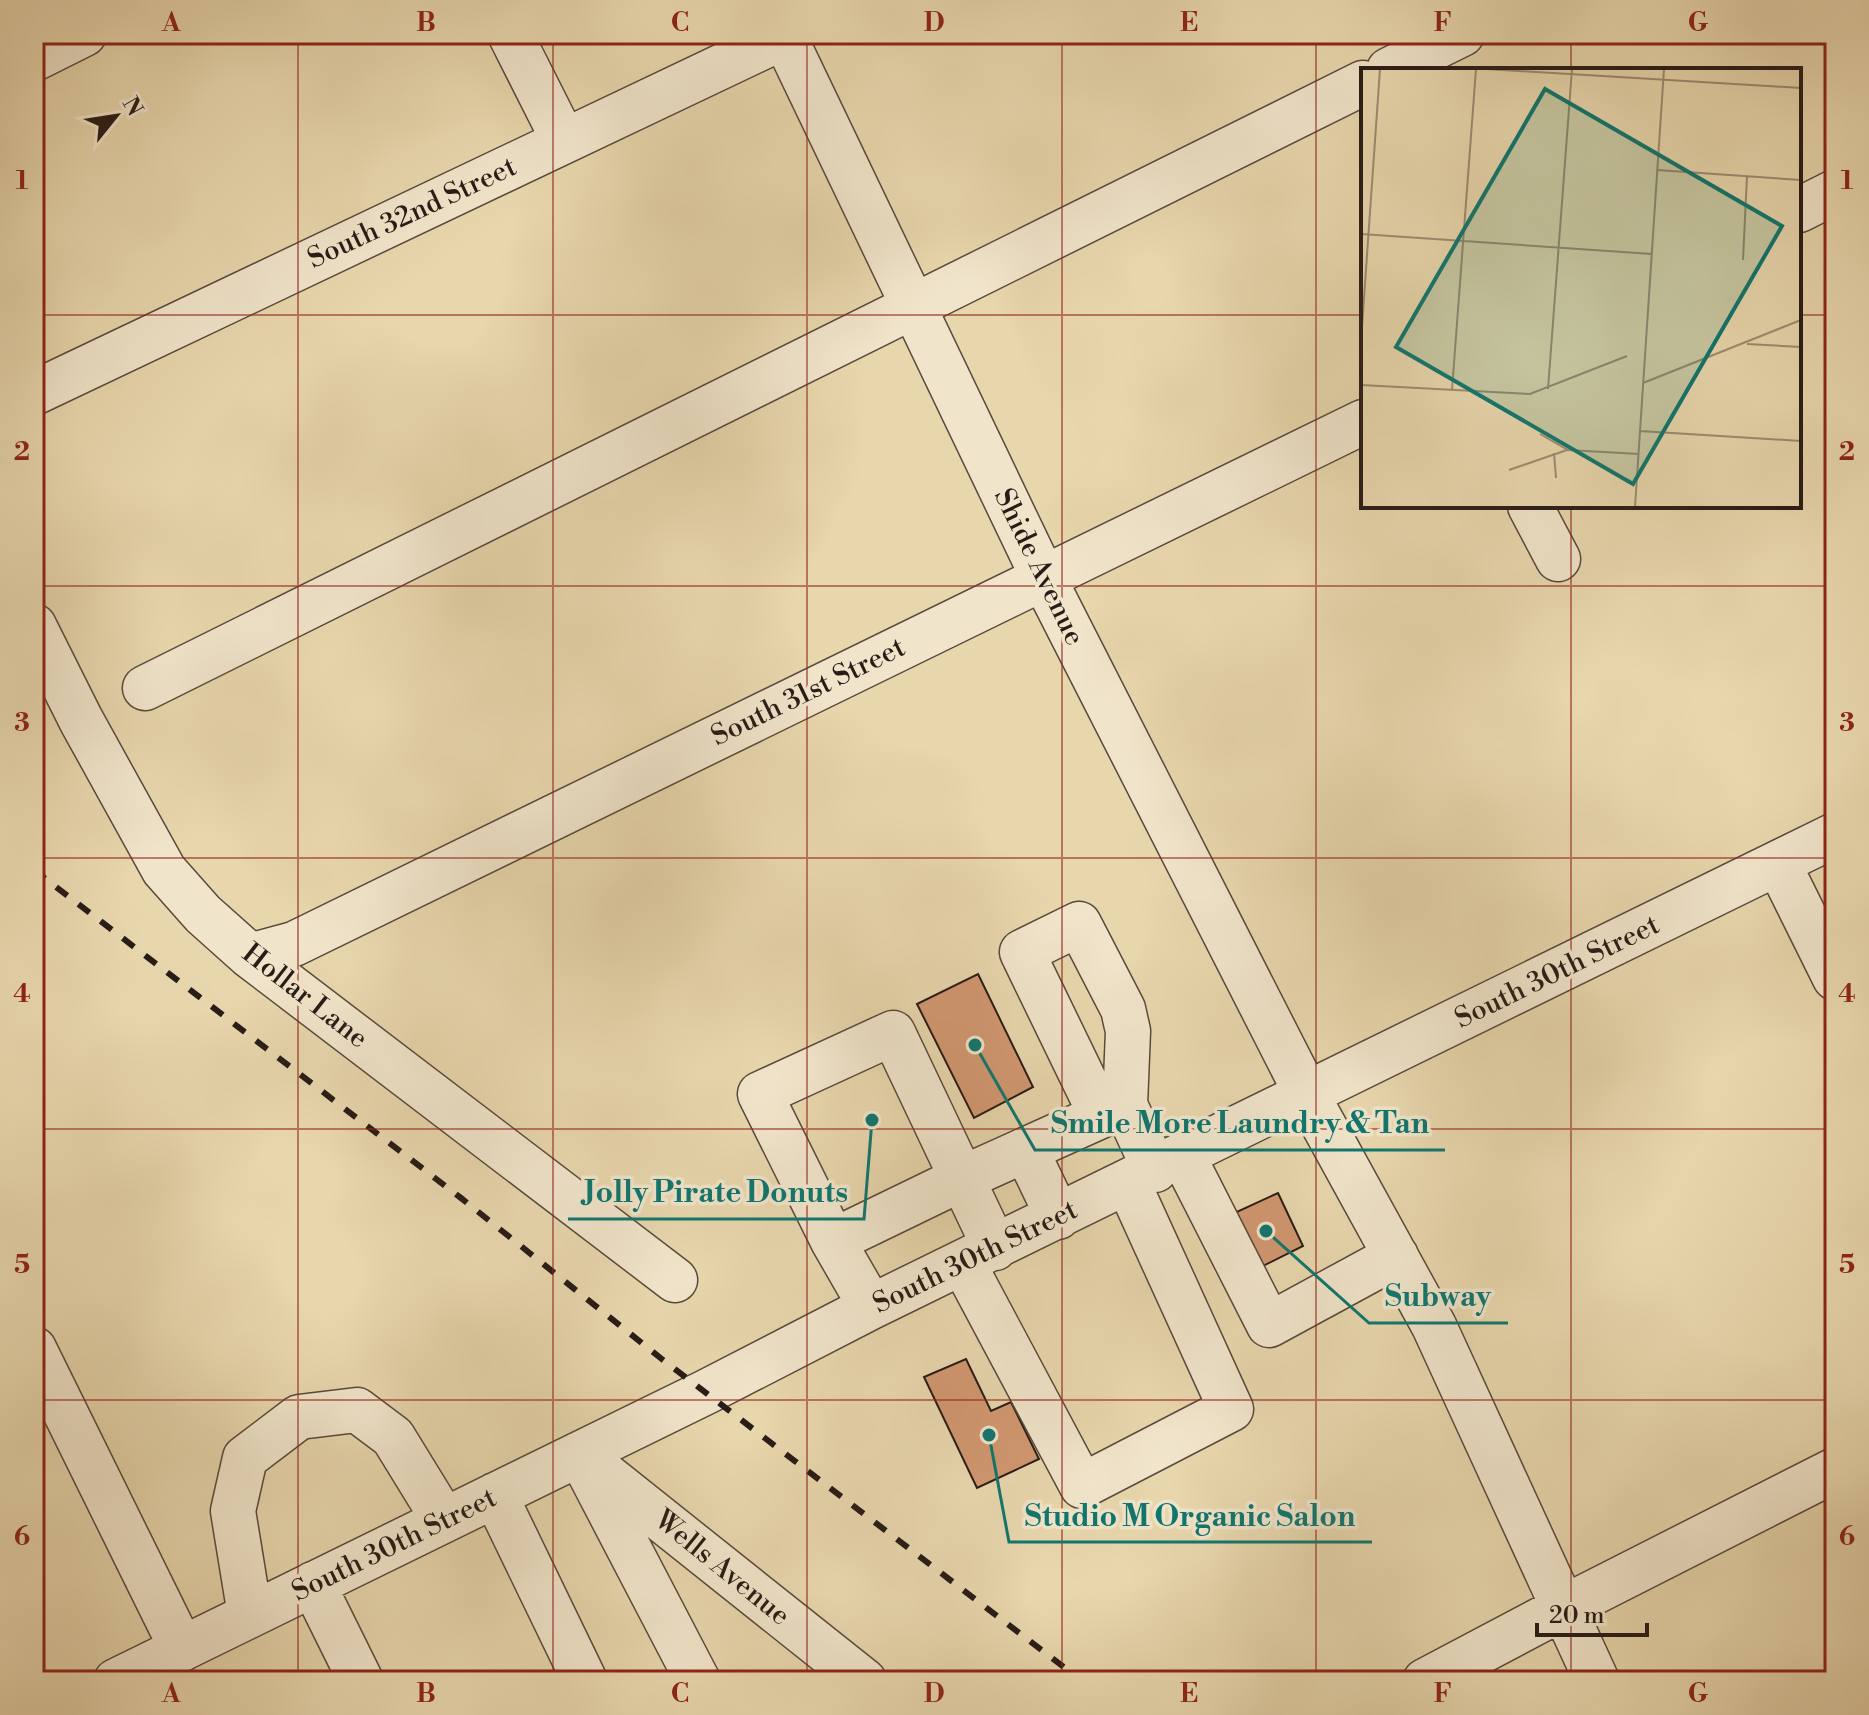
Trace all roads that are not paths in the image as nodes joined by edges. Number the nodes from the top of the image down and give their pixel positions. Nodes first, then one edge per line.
1 (84, 34) edge
2 (510, 34) edge
3 (1462, 34) edge
4 (786, 35) edge
5 (34, 59) edge
6 (1393, 68) edge
7 (1361, 84) edge
8 (564, 141) junction
9 (1835, 192) edge
10 (1801, 209) edge
11 (912, 305) junction
12 (34, 393) edge
13 (1361, 423) edge
14 (1531, 508) edge
15 (1558, 559) dead end
16 (1043, 577) junction
17 (34, 626) edge
18 (145, 688) dead end
19 (1835, 835) edge
20 (1778, 863) junction
21 (250, 956) junction
22 (1835, 978) edge
23 (1307, 1095) junction
24 (1026, 1150) junction
25 (1155, 1169) junction
26 (963, 1178) junction
27 (1058, 1217) junction
28 (833, 1241) junction
29 (979, 1255) junction
30 (1396, 1256) junction
31 (675, 1280) dead end
32 (871, 1307) junction
33 (34, 1349) edge
34 (579, 1454) junction
35 (1835, 1470) edge
36 (495, 1495) junction
37 (444, 1520) junction
38 (313, 1584) junction
39 (1563, 1608) junction
40 (250, 1615) junction
41 (182, 1649) junction
42 (116, 1681) edge
43 (361, 1681) edge
44 (585, 1681) edge
45 (698, 1681) edge
46 (864, 1681) edge
47 (1425, 1681) edge
48 (1597, 1681) edge

1 - 5 street
2 - 8 street
3 - 6 street
4 - 8 street, South 32nd Street
4 - 11 street, Shide Avenue
7 - 11 street
8 - 12 street, South 32nd Street
9 - 10 street
11 - 16 street, Shide Avenue
11 - 18 street
13 - 16 street, South 31st Street
14 - 15 street
16 - 21 street, South 31st Street
16 - 23 street, Shide Avenue
17 - 21 street, Hollar Lane
19 - 20 street, South 30th Street
20 - 22 street
20 - 23 street, South 30th Street
21 - 31 street, Hollar Lane
23 - 25 street, South 30th Street
23 - 30 street, Shide Avenue
24 - 25 street
24 - 26 street
24 - 27 street
25 - 27 street, South 30th Street
25 - 29 street
25 - 30 street
26 - 28 street
26 - 28 street
26 - 29 street
27 - 29 street, South 30th Street
28 - 32 street
29 - 32 street, South 30th Street
30 - 39 street, Shide Avenue
32 - 34 street, South 30th Street
33 - 41 street
34 - 36 street, South 30th Street
34 - 45 street
34 - 46 street, Wells Avenue
35 - 39 street
36 - 37 street, South 30th Street
36 - 44 street
37 - 38 street, South 30th Street
37 - 40 street
38 - 40 street, South 30th Street
38 - 43 street
39 - 47 street
39 - 48 street, Shide Avenue
40 - 41 street, South 30th Street
41 - 42 street, South 30th Street

